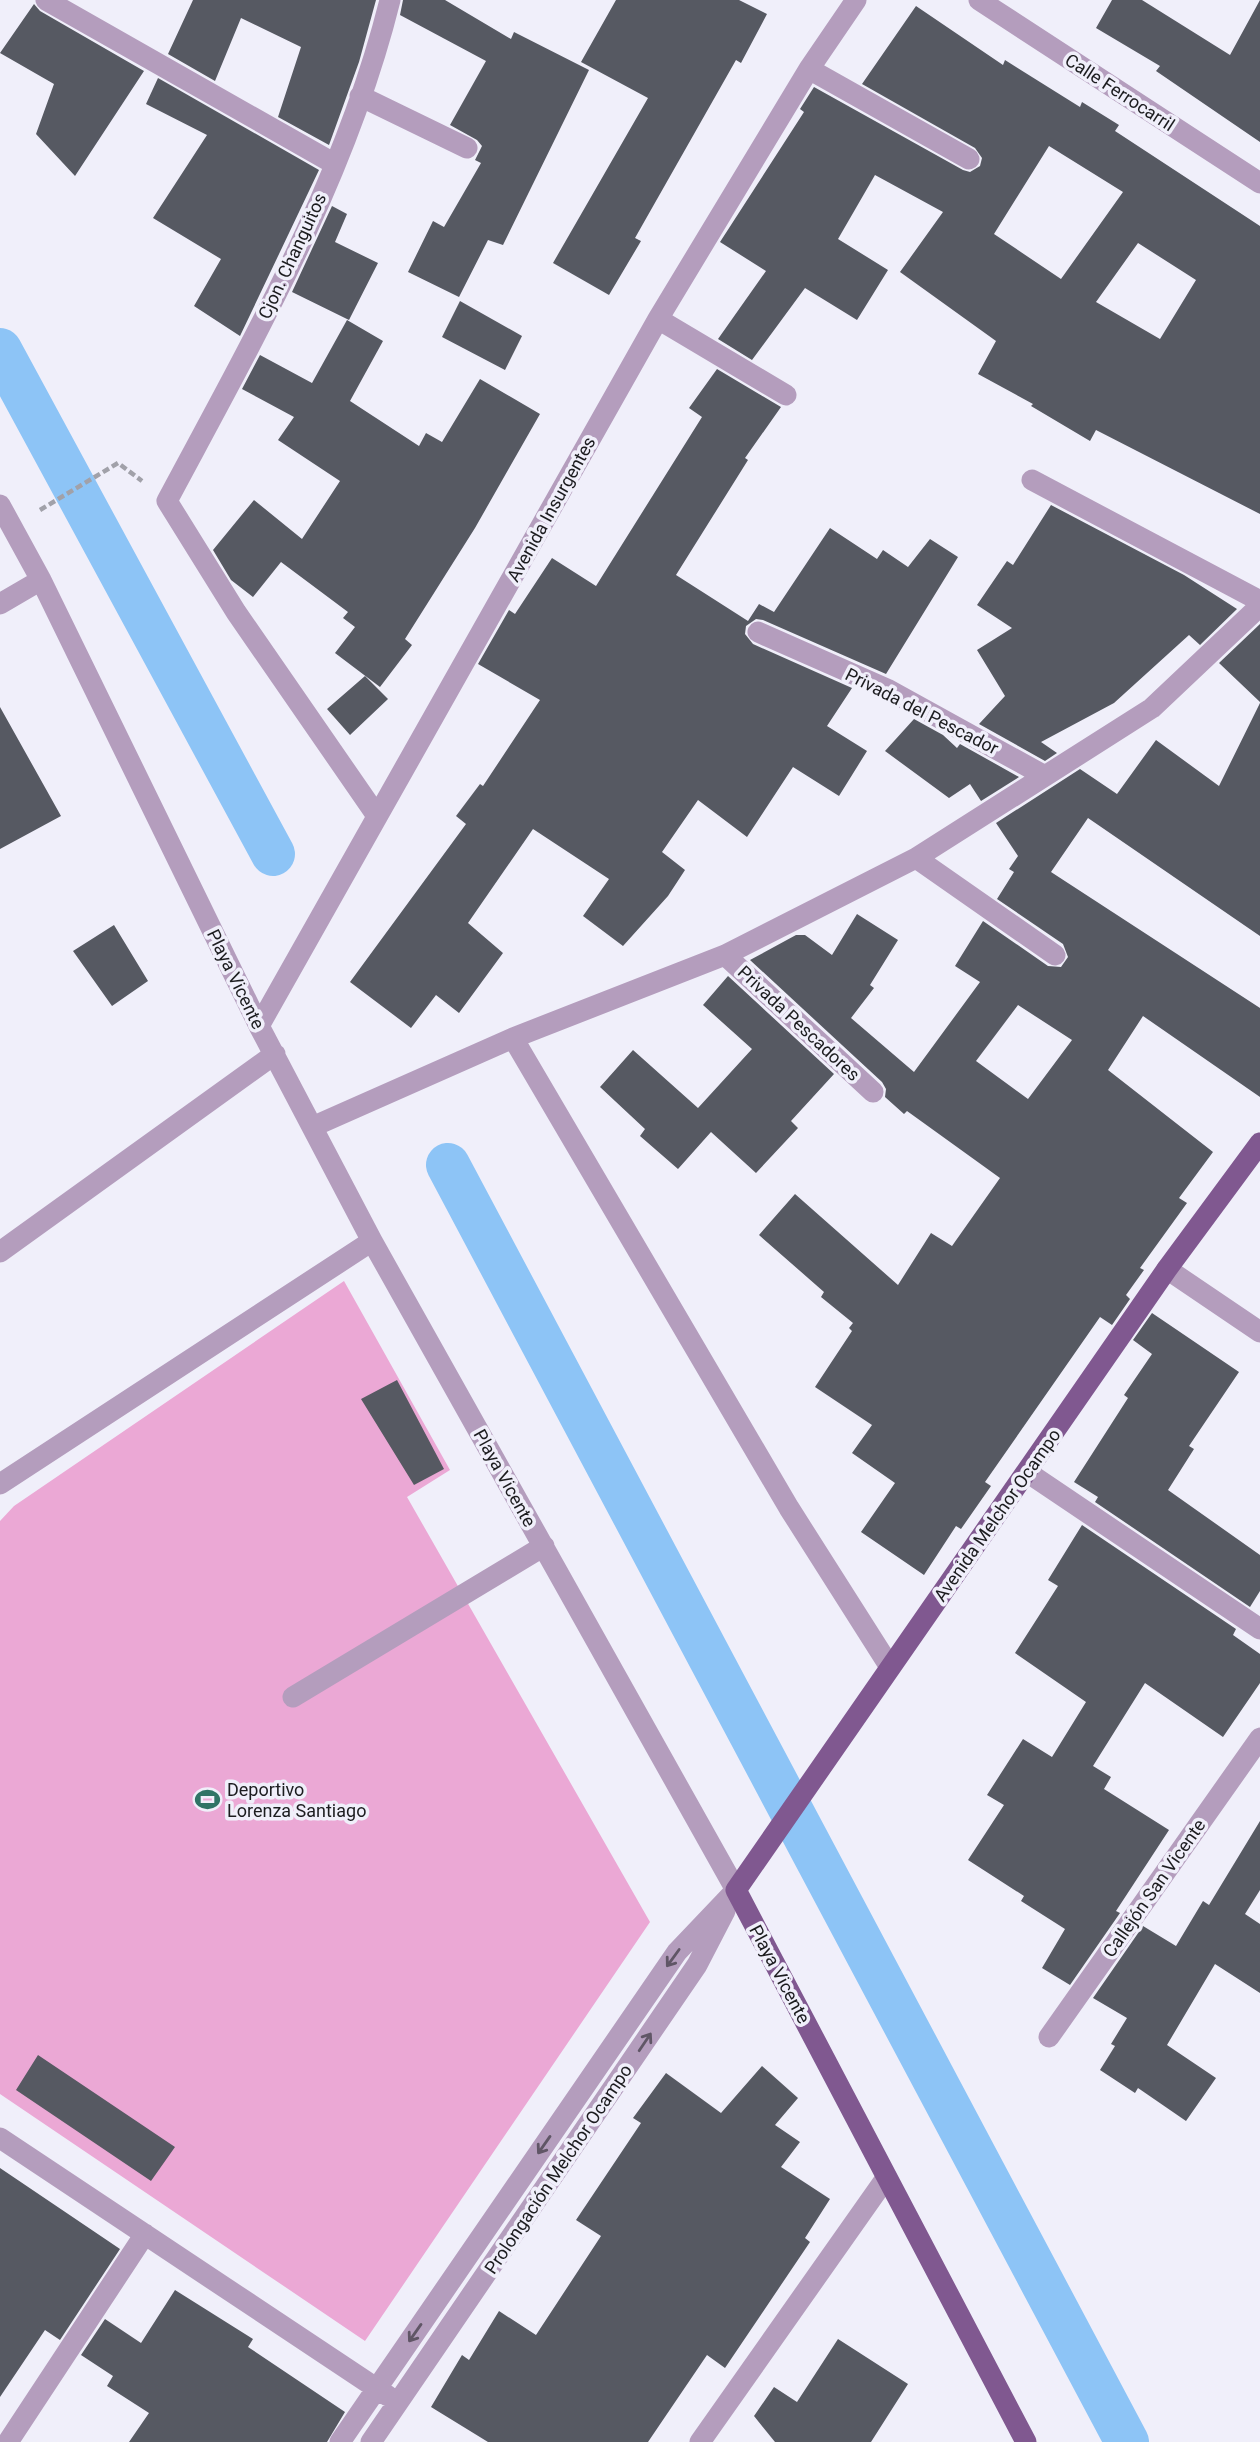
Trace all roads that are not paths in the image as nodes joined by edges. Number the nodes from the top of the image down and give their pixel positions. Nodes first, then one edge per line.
1 (46, 0) edge
2 (390, 0) edge
3 (856, 0) edge
4 (979, 0) edge
5 (809, 69) junction
6 (360, 96) junction
7 (467, 148) dead end
8 (969, 159) dead end
9 (333, 163) junction
10 (1260, 183) edge
11 (658, 319) junction
12 (786, 395) dead end
13 (1032, 480) dead end
14 (0, 505) edge
15 (41, 580) junction
16 (1260, 603) edge
17 (0, 604) edge
18 (758, 632) dead end
19 (1045, 776) junction
20 (377, 816) junction
21 (916, 858) junction
22 (725, 955) junction
23 (1055, 955) dead end
24 (259, 1026) junction
25 (513, 1038) junction
26 (275, 1054) junction
27 (873, 1092) dead end
28 (312, 1127) junction
29 (1260, 1143) edge
30 (372, 1241) junction
31 (0, 1252) edge
32 (1167, 1269) junction
33 (1260, 1332) edge
34 (1027, 1472) junction
35 (0, 1484) edge
36 (544, 1546) junction
37 (1260, 1629) edge
38 (890, 1667) junction
39 (293, 1697) dead end
40 (1260, 1738) edge
41 (736, 1890) junction
42 (1049, 2038) dead end
43 (0, 2138) edge
44 (886, 2178) junction
45 (145, 2234) junction
46 (377, 2388) junction
47 (399, 2403) junction
48 (8, 2442) edge
49 (340, 2442) edge
50 (372, 2442) edge
51 (700, 2442) edge
52 (1026, 2442) edge

1 - 9 street
2 - 6 street, Cjon. Changuitos
3 - 5 street, Avenida Insurgentes
4 - 10 street, Calle Ferrocarril
5 - 8 street
5 - 11 street, Avenida Insurgentes
6 - 7 street
6 - 9 street, Cjon. Changuitos
9 - 20 street, Cjon. Changuitos
11 - 12 street
11 - 20 street, Avenida Insurgentes
13 - 16 street
14 - 15 street, Playa Vicente
15 - 17 street
15 - 24 street, Playa Vicente
16 - 19 street
18 - 19 street, Privada del Pescador
19 - 21 street
20 - 24 street, Avenida Insurgentes
21 - 22 street
21 - 23 street
22 - 25 street
22 - 27 street, Privada Pescadores
24 - 26 street, Playa Vicente
25 - 28 street
25 - 38 street
26 - 28 street, Playa Vicente
26 - 31 street
28 - 30 street, Playa Vicente
29 - 32 main road, Avenida Melchor Ocampo
30 - 35 street
30 - 36 street, Playa Vicente
32 - 33 street
32 - 34 main road, Avenida Melchor Ocampo
34 - 37 street
34 - 38 main road, Avenida Melchor Ocampo
36 - 39 street
36 - 41 street, Playa Vicente
38 - 41 main road, Avenida Melchor Ocampo
40 - 42 street, Callejón San Vicente
41 - 44 main road, Playa Vicente
41 -> 46 street
47 -> 41 street, Prolongación Melchor Ocampo
43 - 45 street
44 - 51 street
44 - 52 main road, Playa Vicente
45 - 46 street
45 - 48 street
46 - 47 street
46 - 49 street
47 - 50 street, Prolongación Melchor Ocampo

